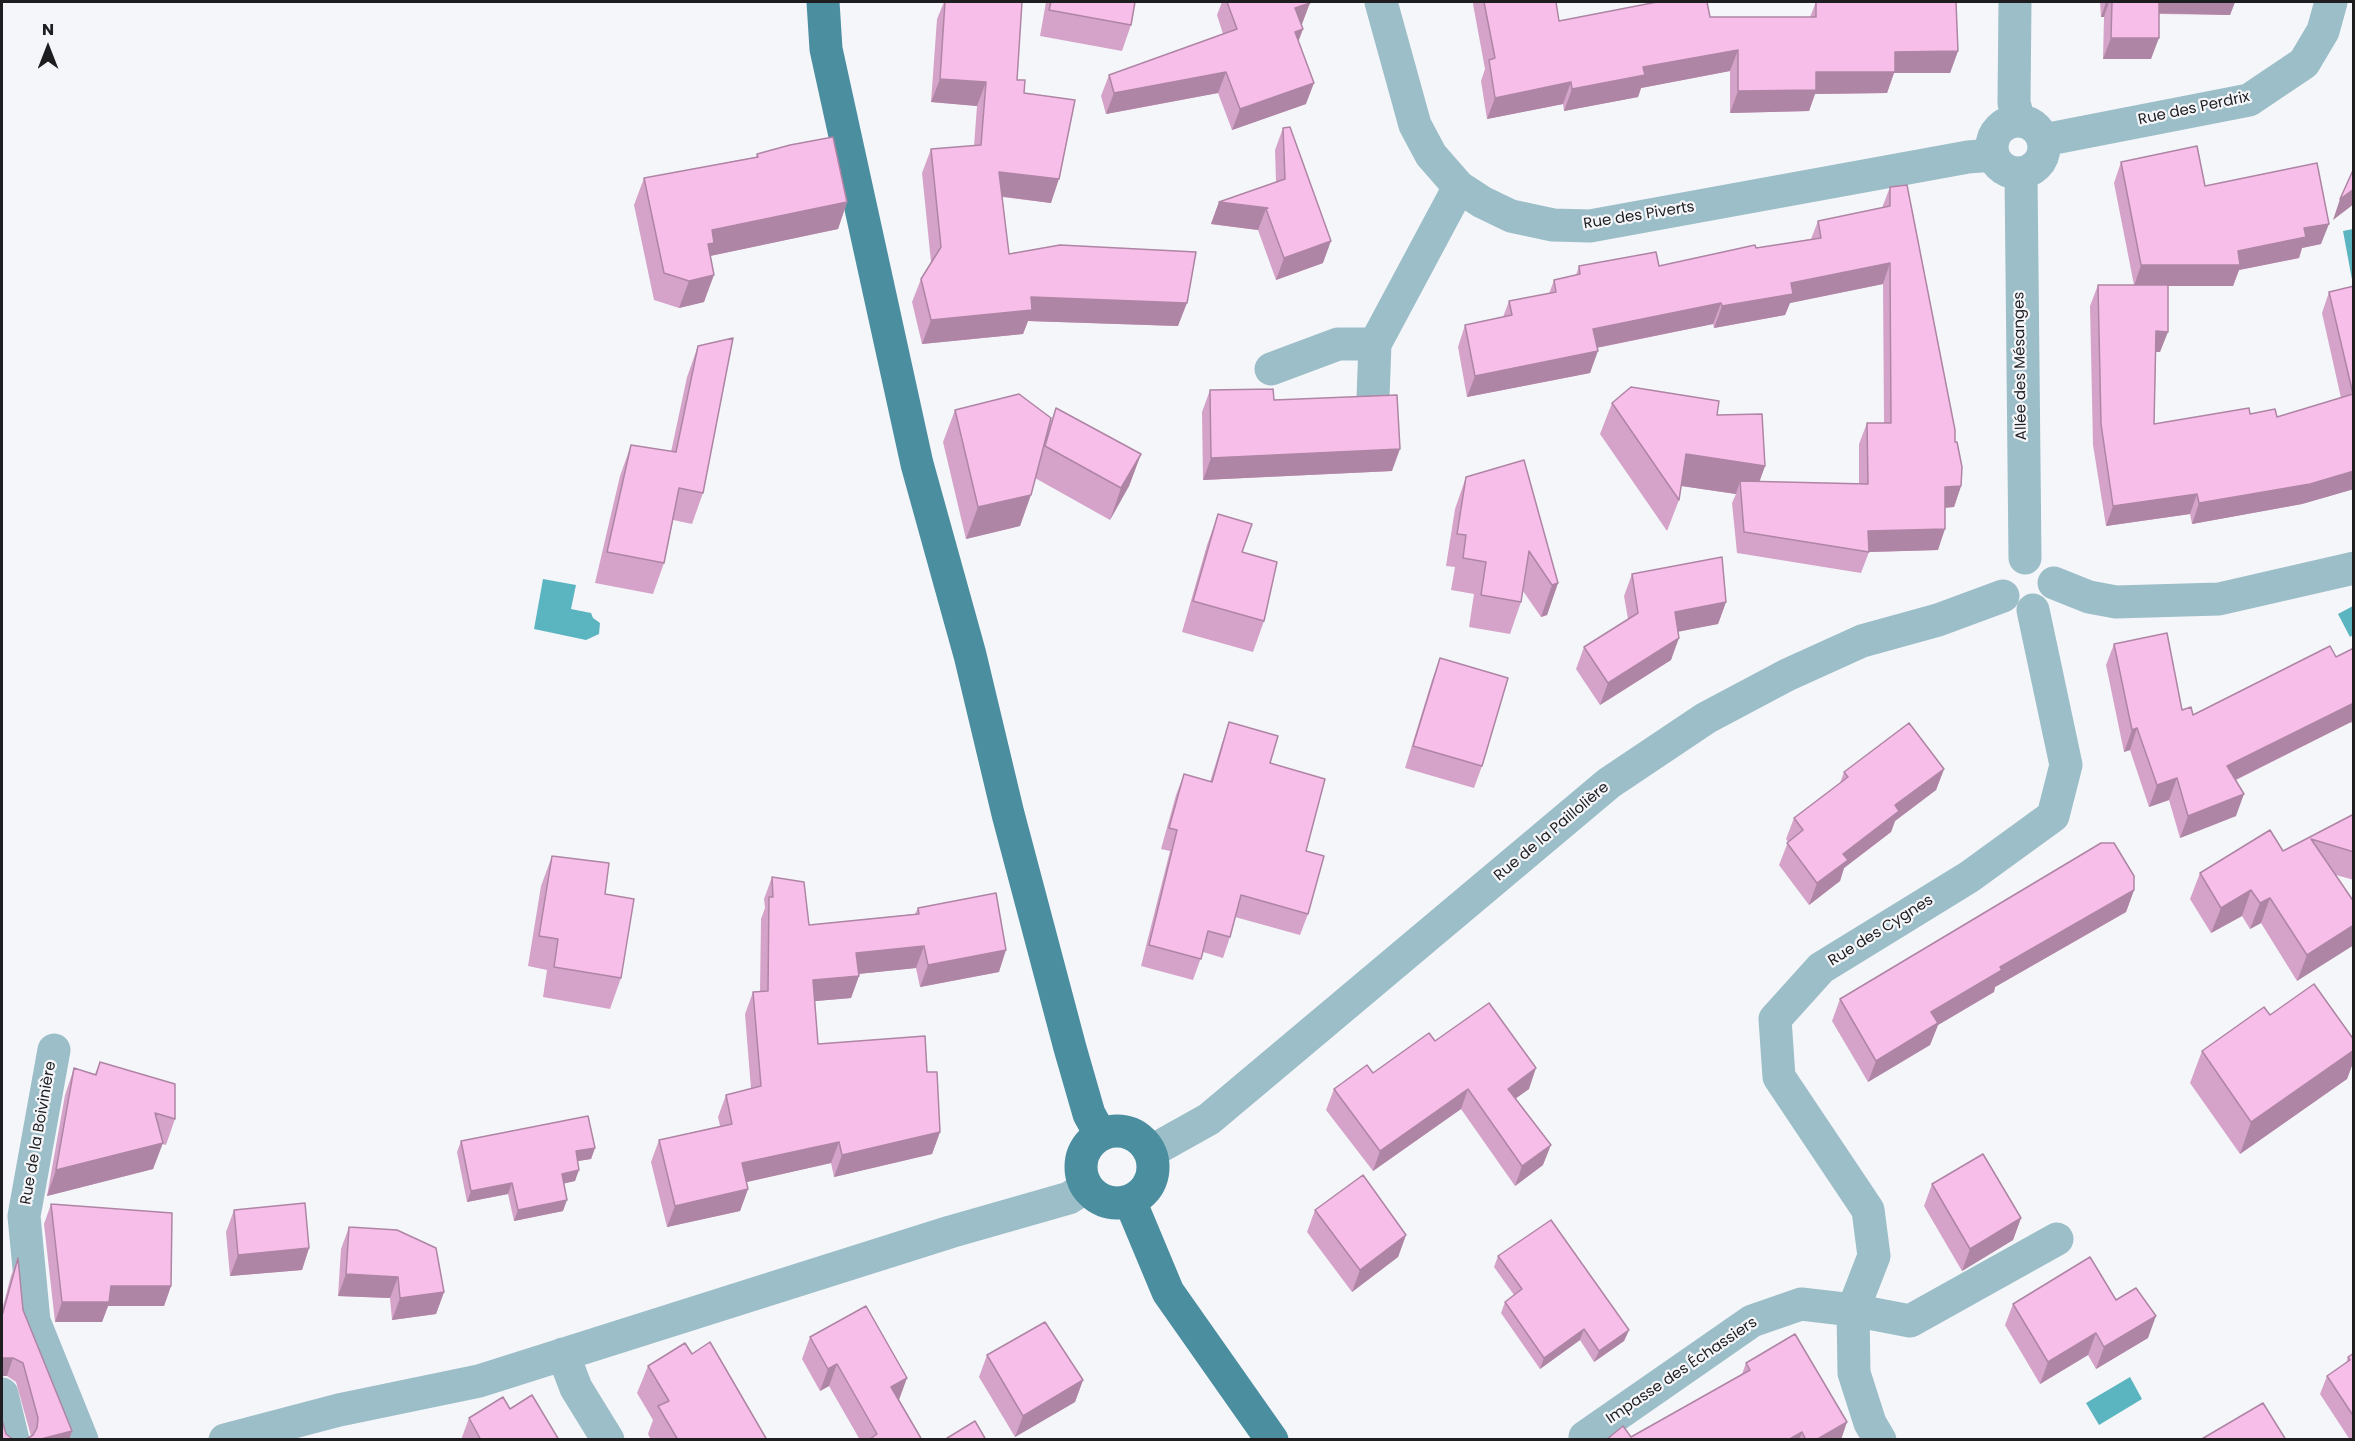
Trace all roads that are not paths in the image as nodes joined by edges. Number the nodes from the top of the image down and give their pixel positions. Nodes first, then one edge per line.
1 (823, 2) edge
2 (1381, 2) edge
3 (2015, 2) edge
4 (2331, 2) edge
5 (2031, 130) junction
6 (1993, 155) junction
7 (2021, 174) junction
8 (1459, 187) junction
9 (1375, 344) junction
10 (1271, 369) dead end
11 (1373, 398) edge
12 (2025, 558) junction
13 (2354, 568) edge
14 (2054, 583) junction
15 (2003, 596) junction
16 (2033, 610) junction
17 (54, 1050) dead end
18 (1101, 1134) junction
19 (1150, 1152) junction
20 (1086, 1188) junction
21 (1130, 1201) junction
22 (13, 1219) edge
23 (2056, 1239) dead end
24 (1853, 1310) junction
25 (564, 1354) junction
26 (2, 1394) edge
27 (1585, 1437) dead end
28 (13, 1440) edge
29 (82, 1440) edge
30 (225, 1440) edge
31 (608, 1440) edge
32 (1272, 1440) edge
33 (1880, 1440) edge

1 - 18 main road
2 - 8 street, Rue des Piverts
3 - 5 street
4 - 5 street, Rue des Perdrix
5 - 6 street
5 - 7 street
6 - 7 street
6 - 8 street, Rue des Piverts
7 - 12 street, Allée des Mésanges
8 - 9 street
9 - 10 street
9 - 11 street
12 - 14 street
12 - 15 street
13 - 14 street
14 - 16 street
15 - 16 street
15 - 19 street, Rue de la Paillolière
16 - 24 street, Rue des Cygnes
17 - 22 street, Rue de la Boivinière
18 - 19 main road
18 - 20 main road
19 - 21 main road
20 - 21 main road
20 - 25 street
21 - 32 main road
22 - 29 street, Rue de la Boivinière
23 - 24 street, Impasse des Échassiers
24 - 27 street, Impasse des Échassiers
24 - 33 street, Rue des Cygnes
25 - 30 street
25 - 31 street
26 - 28 street

